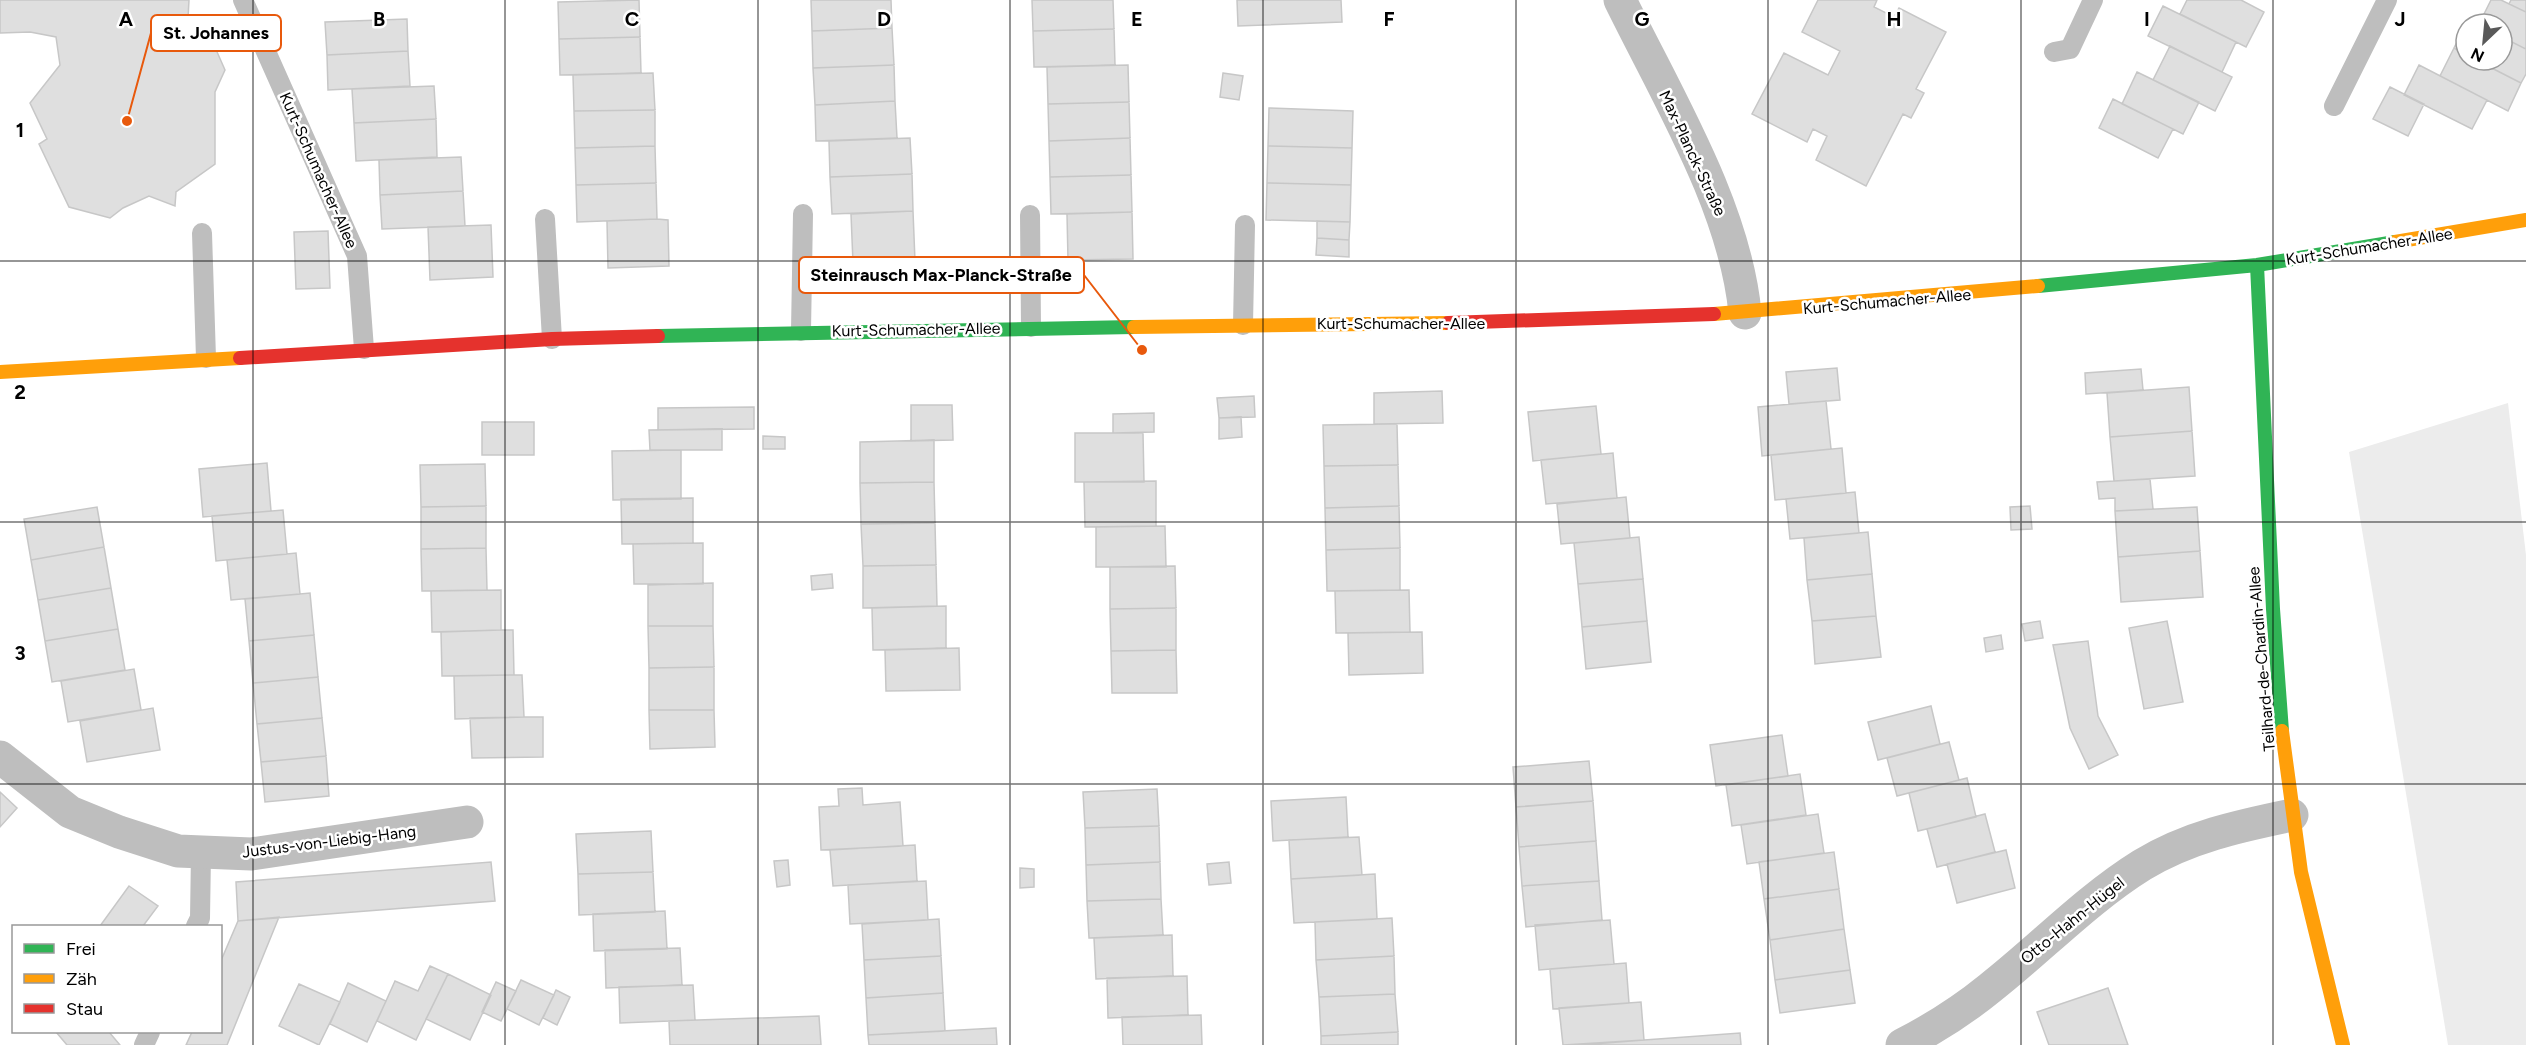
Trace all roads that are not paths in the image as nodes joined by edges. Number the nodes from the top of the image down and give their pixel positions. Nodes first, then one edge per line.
1 (243, 0) edge
2 (1620, 0) edge
3 (2093, 0) edge
4 (2387, 0) edge
5 (2055, 52) dead end
6 (2334, 106) dead end
7 (803, 214) dead end
8 (1030, 215) dead end
9 (545, 219) dead end
10 (2526, 220) edge
11 (1245, 225) dead end
12 (202, 233) dead end
13 (2257, 265) junction
14 (1744, 313) junction
15 (1243, 325) junction
16 (1032, 327) junction
17 (801, 331) junction
18 (552, 339) junction
19 (363, 349) junction
20 (206, 358) junction
21 (0, 372) edge
22 (0, 757) edge
23 (2292, 815) junction
24 (466, 822) dead end
25 (201, 852) junction
26 (197, 925) edge
27 (1902, 1045) edge
28 (2343, 1045) edge

1 - 19 lane, Kurt-Schumacher-Allee
2 - 14 street, Max-Planck-Straße
3 - 5 lane
4 - 6 lane
7 - 17 lane
8 - 16 lane
9 - 18 lane
10 - 13 street, Kurt-Schumacher-Allee
11 - 15 lane
12 - 20 lane
13 - 14 street, Kurt-Schumacher-Allee
13 - 23 street, Teilhard-de-Chardin-Allee
14 - 15 street, Kurt-Schumacher-Allee
15 - 16 street, Kurt-Schumacher-Allee
16 - 17 street, Kurt-Schumacher-Allee
17 - 18 street, Kurt-Schumacher-Allee
18 - 19 street, Kurt-Schumacher-Allee
19 - 20 street, Kurt-Schumacher-Allee
20 - 21 street, Kurt-Schumacher-Allee
22 - 25 street, Justus-von-Liebig-Hang
23 - 27 street, Otto-Hahn-Hügel
23 - 28 street, Teilhard-de-Chardin-Allee
24 - 25 street, Justus-von-Liebig-Hang
25 - 26 lane

